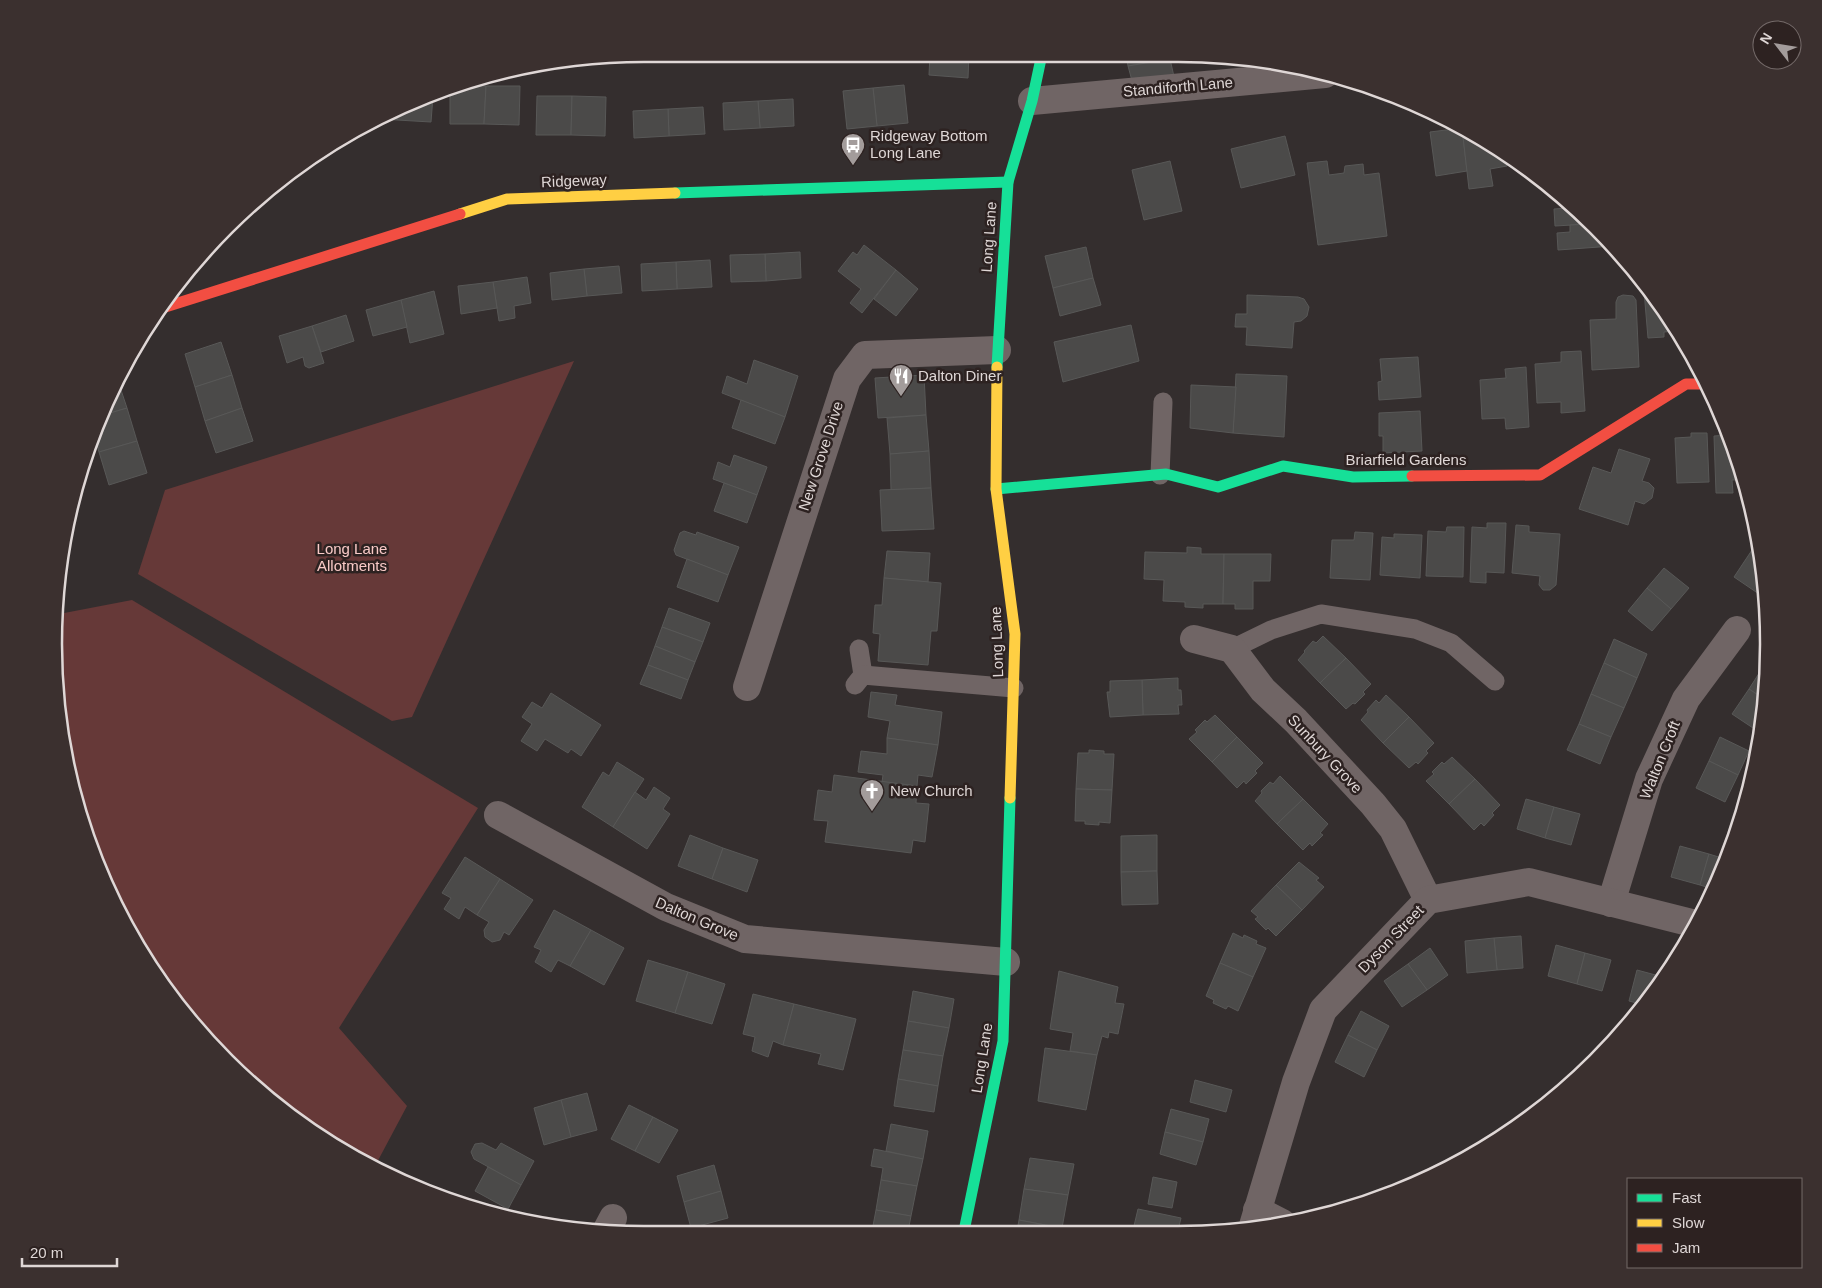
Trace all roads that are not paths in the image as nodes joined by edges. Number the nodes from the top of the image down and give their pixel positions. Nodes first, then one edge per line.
1 (1040, 62) edge
2 (1301, 76) edge
3 (1032, 101) junction
4 (1008, 182) junction
5 (173, 305) edge
6 (997, 350) junction
7 (1698, 384) edge
8 (1163, 402) dead end
9 (1160, 475) junction
10 (996, 489) junction
11 (1736, 630) dead end
12 (1194, 639) dead end
13 (859, 649) dead end
14 (1232, 649) junction
15 (1495, 681) dead end
16 (748, 687) dead end
17 (1014, 688) junction
18 (498, 814) dead end
19 (1428, 900) junction
20 (1611, 903) junction
21 (1689, 922) edge
22 (1006, 962) junction
23 (1255, 1220) edge
24 (965, 1226) edge

1 - 3 street, Long Lane
2 - 3 street, Standiforth Lane
3 - 4 street, Long Lane
4 - 5 street, Ridgeway
4 - 6 street, Long Lane
6 - 10 street, Long Lane
6 - 16 street, New Grove Drive
7 - 9 street, Briarfield Gardens
8 - 9 lane
9 - 10 street, Briarfield Gardens
10 - 17 street, Long Lane
11 - 20 street, Walton Croft
12 - 14 street
13 - 17 lane
14 - 15 lane
14 - 19 street, Sunbury Grove
17 - 22 street, Long Lane
18 - 22 street, Dalton Grove
19 - 20 street, Dyson Street
19 - 23 street, Dyson Street
20 - 21 street, Dyson Street
22 - 24 street, Long Lane

